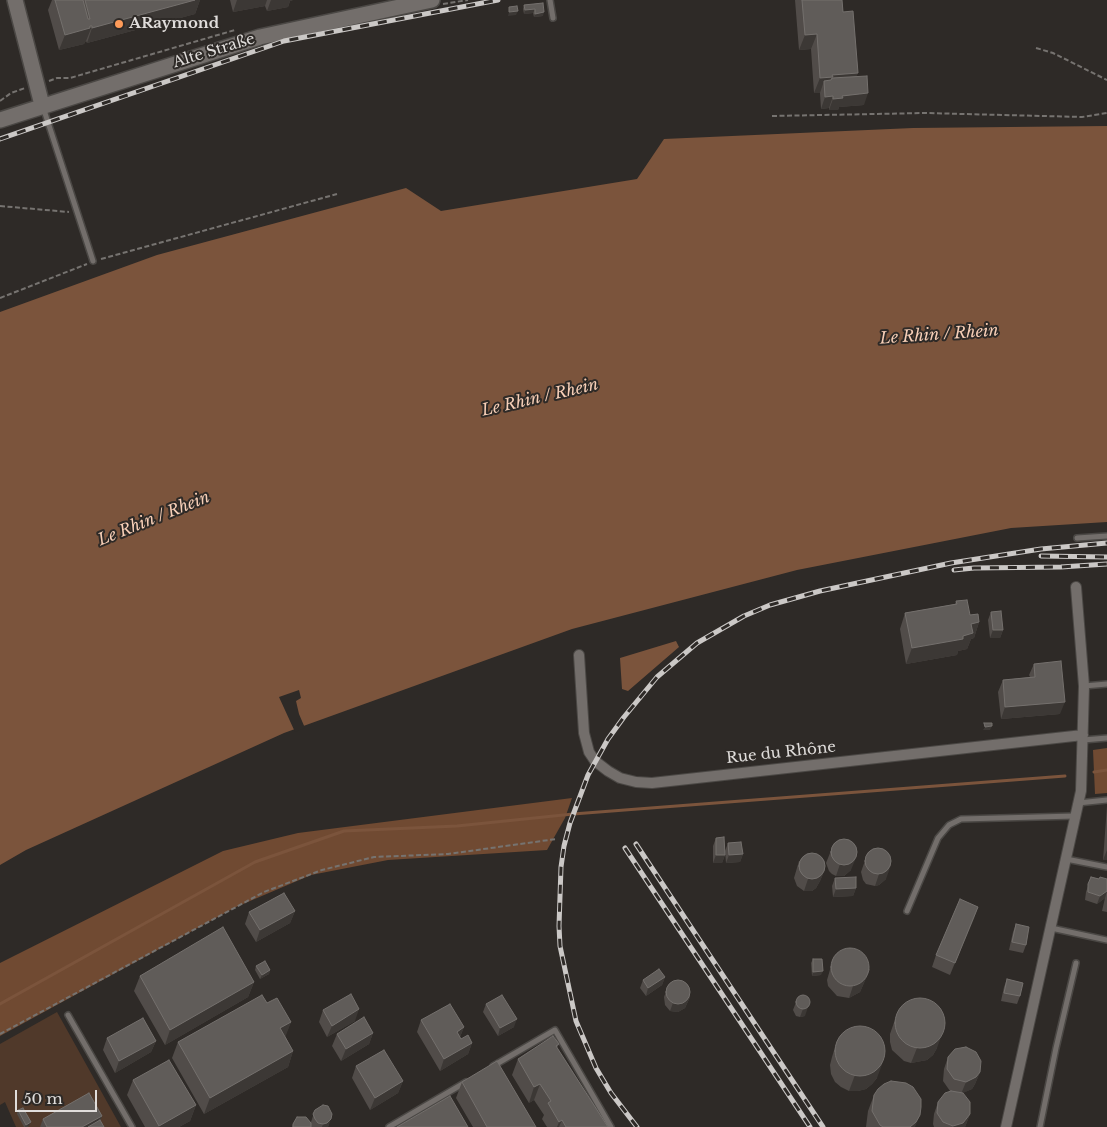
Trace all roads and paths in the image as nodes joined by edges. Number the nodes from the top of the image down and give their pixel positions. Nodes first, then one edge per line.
1 (15, 0) edge
2 (432, 0) edge
3 (550, 0) edge
4 (553, 18) dead end
5 (216, 35) dead end
6 (1036, 48) dead end
7 (1107, 80) edge
8 (36, 85) junction
9 (0, 101) edge
10 (42, 105) junction
11 (1107, 113) edge
12 (772, 116) dead end
13 (0, 120) edge
14 (337, 194) dead end
15 (0, 206) edge
16 (77, 212) junction
17 (93, 261) junction
18 (0, 298) edge
19 (1107, 536) edge
20 (1077, 538) dead end
21 (1076, 587) dead end
22 (579, 656) dead end
23 (1107, 684) edge
24 (1084, 686) junction
25 (1083, 738) junction
26 (1107, 738) edge
27 (1107, 800) edge
28 (1078, 803) junction
29 (1075, 816) junction
30 (556, 839) dead end
31 (1066, 859) junction
32 (1107, 867) edge
33 (907, 911) dead end
34 (1050, 928) junction
35 (1107, 940) edge
36 (1076, 963) dead end
37 (68, 1015) dead end
38 (0, 1034) edge
39 (488, 1069) edge
40 (472, 1079) edge
41 (132, 1127) edge
42 (389, 1127) edge
43 (611, 1127) edge
44 (1006, 1127) edge
45 (1040, 1127) edge

1 - 8 street
2 - 10 street, Alte Straße
3 - 4 lane
5 - 8 path
6 - 7 path
8 - 9 path
8 - 10 street
10 - 13 street, Alte Straße
10 - 16 lane
11 - 12 path
14 - 17 path
15 - 16 path
16 - 17 lane
17 - 18 path
19 - 20 lane
21 - 24 street
22 - 25 street, Rue du Rhône
23 - 24 lane
24 - 25 street
25 - 26 lane
25 - 28 street
27 - 28 lane
28 - 29 street
29 - 31 street
29 - 33 lane
30 - 38 path
31 - 32 lane
31 - 34 street
34 - 35 lane
34 - 44 street
36 - 45 lane
37 - 41 lane
39 - 43 lane
40 - 42 lane

